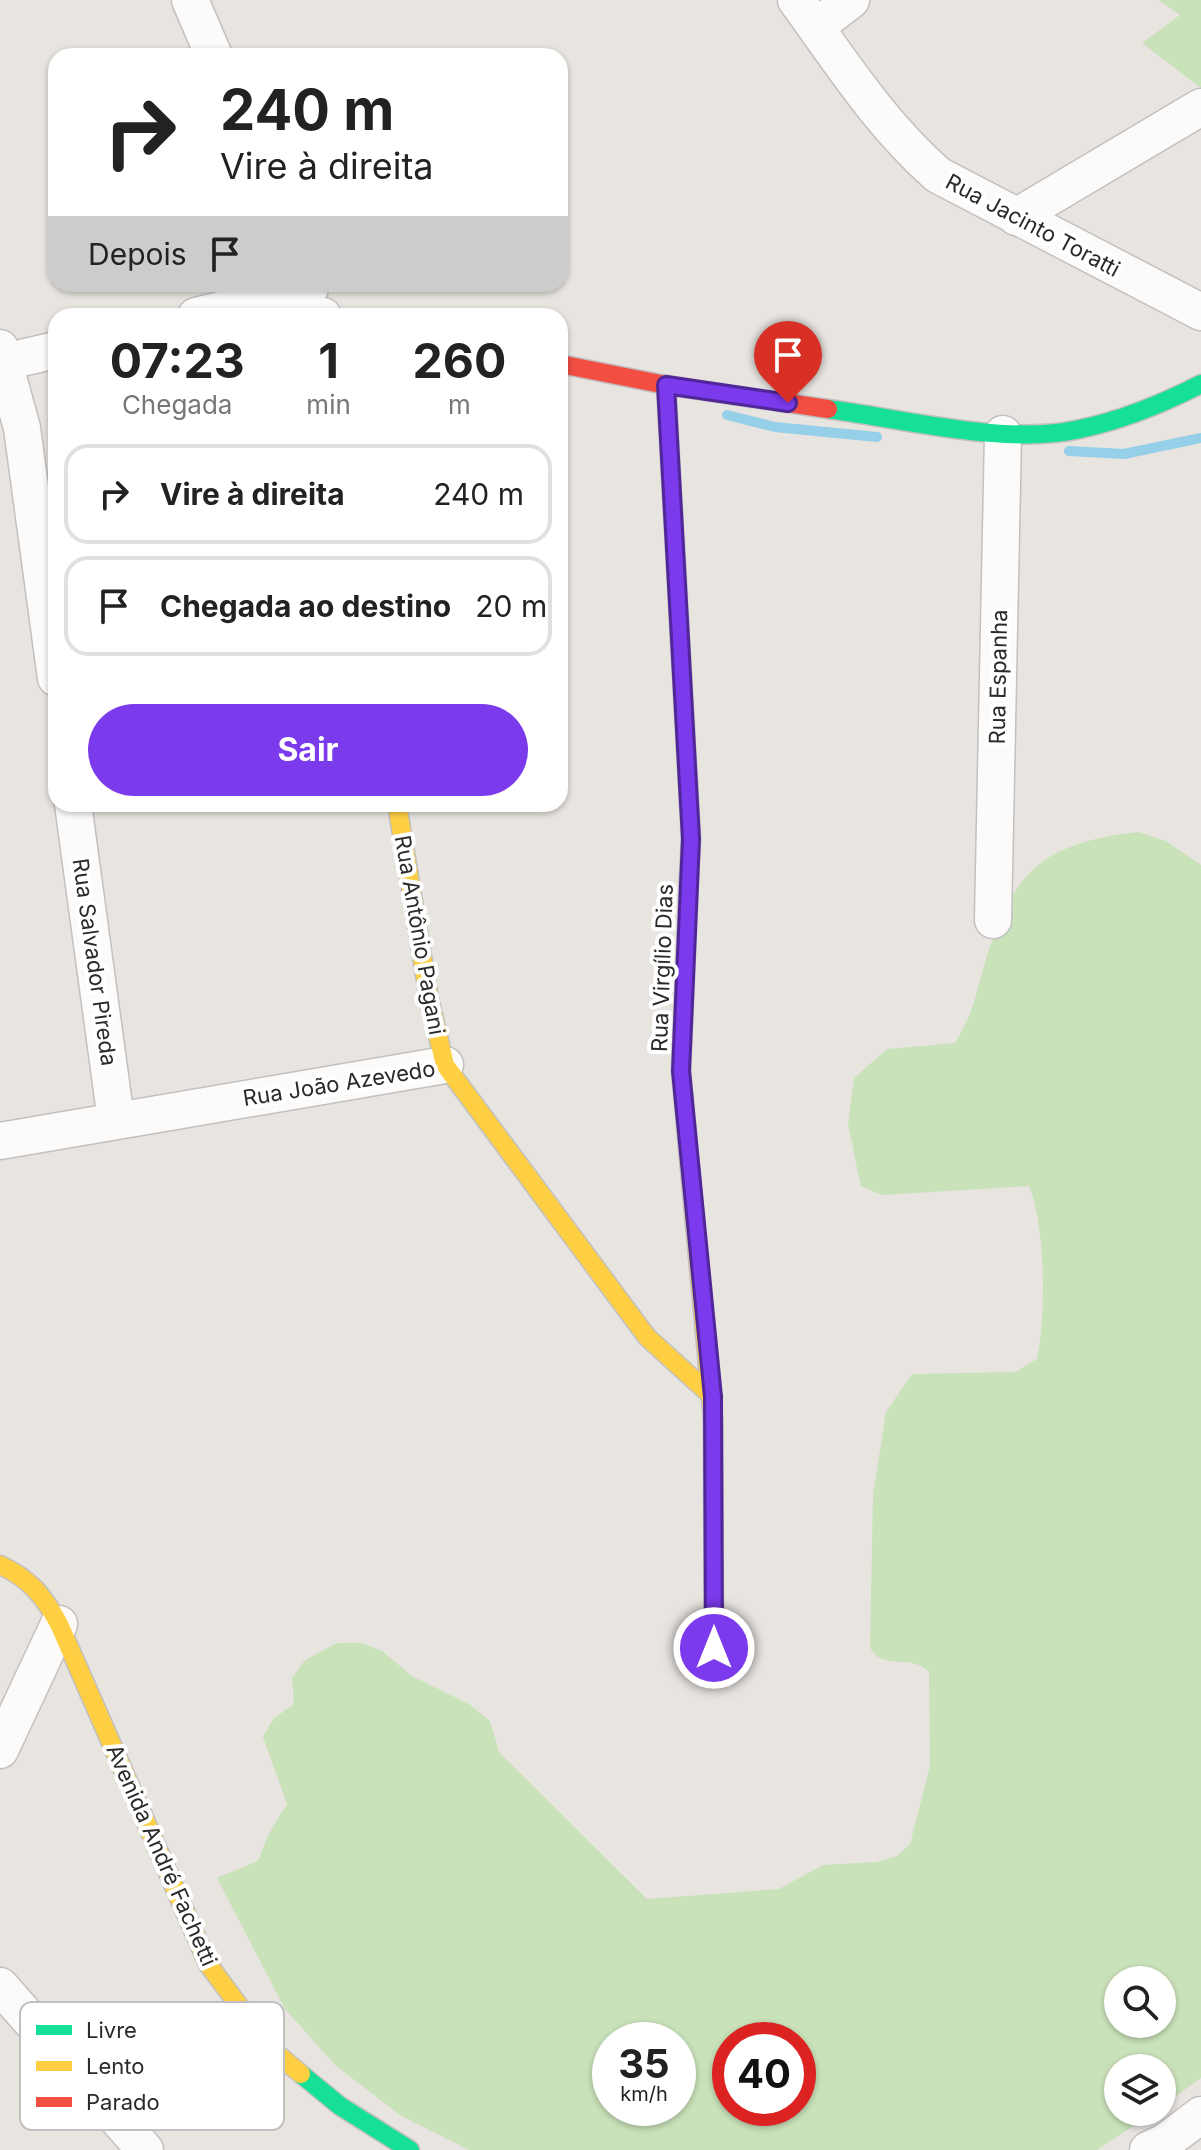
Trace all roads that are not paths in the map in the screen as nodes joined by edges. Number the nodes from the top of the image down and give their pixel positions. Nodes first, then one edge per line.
1 (190, 0) edge
2 (851, 0) edge
3 (806, 14) edge
4 (211, 48) edge
5 (1201, 107) edge
6 (1016, 217) junction
7 (315, 304) edge
8 (275, 308) edge
9 (1201, 312) edge
10 (48, 351) edge
11 (2, 358) edge
12 (568, 366) edge
13 (1201, 384) edge
14 (666, 385) junction
15 (1003, 434) junction
16 (48, 619) edge
17 (74, 812) edge
18 (398, 812) edge
19 (993, 920) dead end
20 (445, 1065) junction
21 (116, 1120) junction
22 (0, 1141) edge
23 (713, 1397) junction
24 (0, 1565) edge
25 (59, 1624) junction
26 (714, 1648) dead end
27 (0, 1750) edge
28 (0, 1986) edge
29 (236, 2002) edge
30 (20, 2009) edge
31 (284, 2060) edge
32 (1201, 2115) edge
33 (127, 2130) edge
34 (145, 2150) edge
35 (410, 2150) edge
36 (1148, 2150) edge

1 - 4 street
2 - 3 street
3 - 6 street, Rua Jacinto Toratti
5 - 6 street
6 - 9 street, Rua Jacinto Toratti
7 - 8 street
10 - 11 street
11 - 16 street
12 - 14 street
13 - 15 street
14 - 15 street
14 - 23 street, Rua Virgílio Dias
15 - 19 street, Rua Espanha
17 - 21 street, Rua Salvador Pireda
18 - 20 street, Rua Antônio Pagani
20 - 21 street, Rua João Azevedo
20 - 23 street, Rua João Azevedo
21 - 22 street, Rua João Azevedo
23 - 26 street, Rua Virgílio Dias
24 - 25 street, Avenida André Fachetti
25 - 27 street
25 - 29 street, Avenida André Fachetti
28 - 30 street
31 - 35 street, Avenida André Fachetti
32 - 36 street
33 - 34 street

